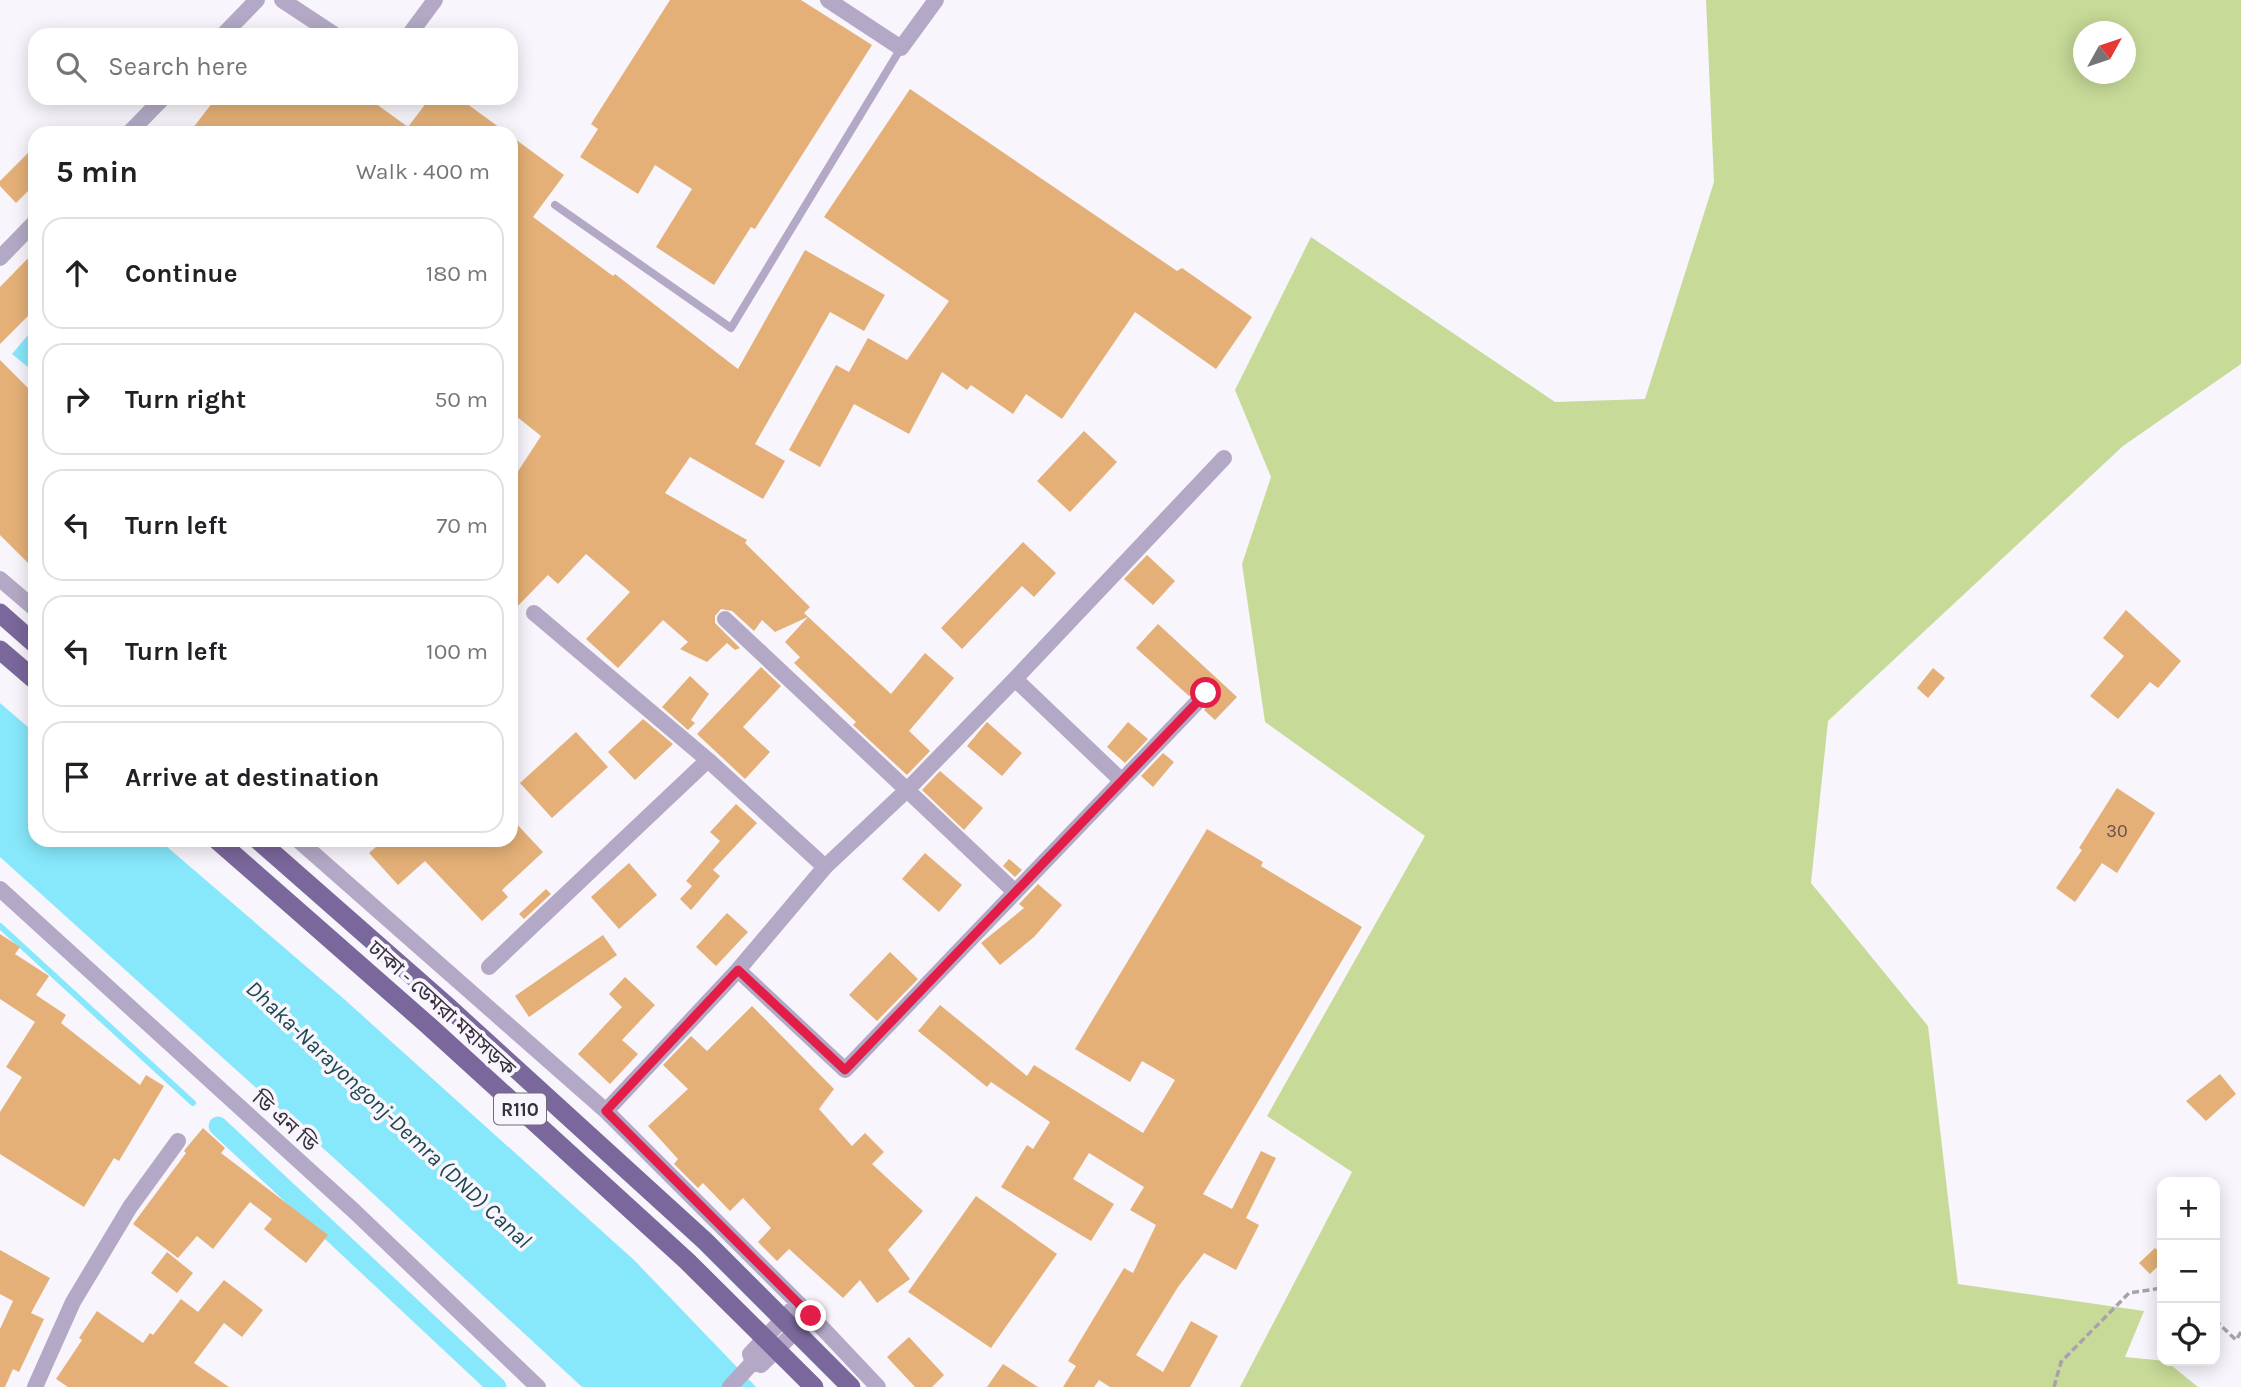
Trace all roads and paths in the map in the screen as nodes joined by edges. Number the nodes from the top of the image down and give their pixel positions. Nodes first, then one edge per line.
1 (257, 0) edge
2 (282, 0) edge
3 (435, 0) edge
4 (828, 0) edge
5 (936, 0) edge
6 (230, 28) edge
7 (324, 28) edge
8 (415, 28) edge
9 (901, 48) junction
10 (156, 105) edge
11 (136, 126) edge
12 (555, 205) dead end
13 (28, 229) edge
14 (0, 258) edge
15 (1224, 458) dead end
16 (0, 579) edge
17 (28, 603) edge
18 (0, 613) edge
19 (534, 613) dead end
20 (725, 620) dead end
21 (28, 638) edge
22 (0, 650) edge
23 (28, 674) edge
24 (1015, 679) junction
25 (1206, 693) dead end
26 (708, 760) junction
27 (1122, 780) junction
28 (906, 790) junction
29 (225, 847) edge
30 (266, 847) edge
31 (306, 847) edge
32 (825, 867) junction
33 (0, 889) edge
34 (1015, 892) junction
35 (489, 967) dead end
36 (738, 970) junction
37 (606, 1111) junction
38 (178, 1141) dead end
39 (2157, 1289) edge
40 (798, 1304) junction
41 (811, 1316) junction
42 (2220, 1325) edge
43 (2241, 1332) edge
44 (749, 1365) junction
45 (35, 1387) edge
46 (538, 1387) edge
47 (730, 1387) edge
48 (814, 1387) edge
49 (851, 1387) edge
50 (878, 1387) edge
51 (2054, 1387) edge

1 - 6 street
2 - 7 street
3 - 8 street
4 - 9 street
5 - 9 street
9 - 12 lane
10 - 11 street
13 - 14 street
15 - 24 street
16 - 17 street
18 - 21 main road
19 - 26 street
20 - 28 street
22 - 23 main road
24 - 27 street
24 - 28 street
25 - 27 street
26 - 32 street
26 - 35 street
27 - 34 street
28 - 32 street
28 - 34 street
29 - 48 main road, ঢাকা - ডেমরা মহাসড়ক / R110
30 - 49 main road, ঢাকা - ডেমরা মহাসড়ক / R110
31 - 37 street
32 - 36 street
33 - 46 street, ডি এন ডি
34 - 36 street
36 - 37 street
37 - 40 street
38 - 45 street
39 - 51 path
40 - 41 street
40 - 44 street
41 - 44 street
41 - 50 street
42 - 43 path
44 - 47 street

